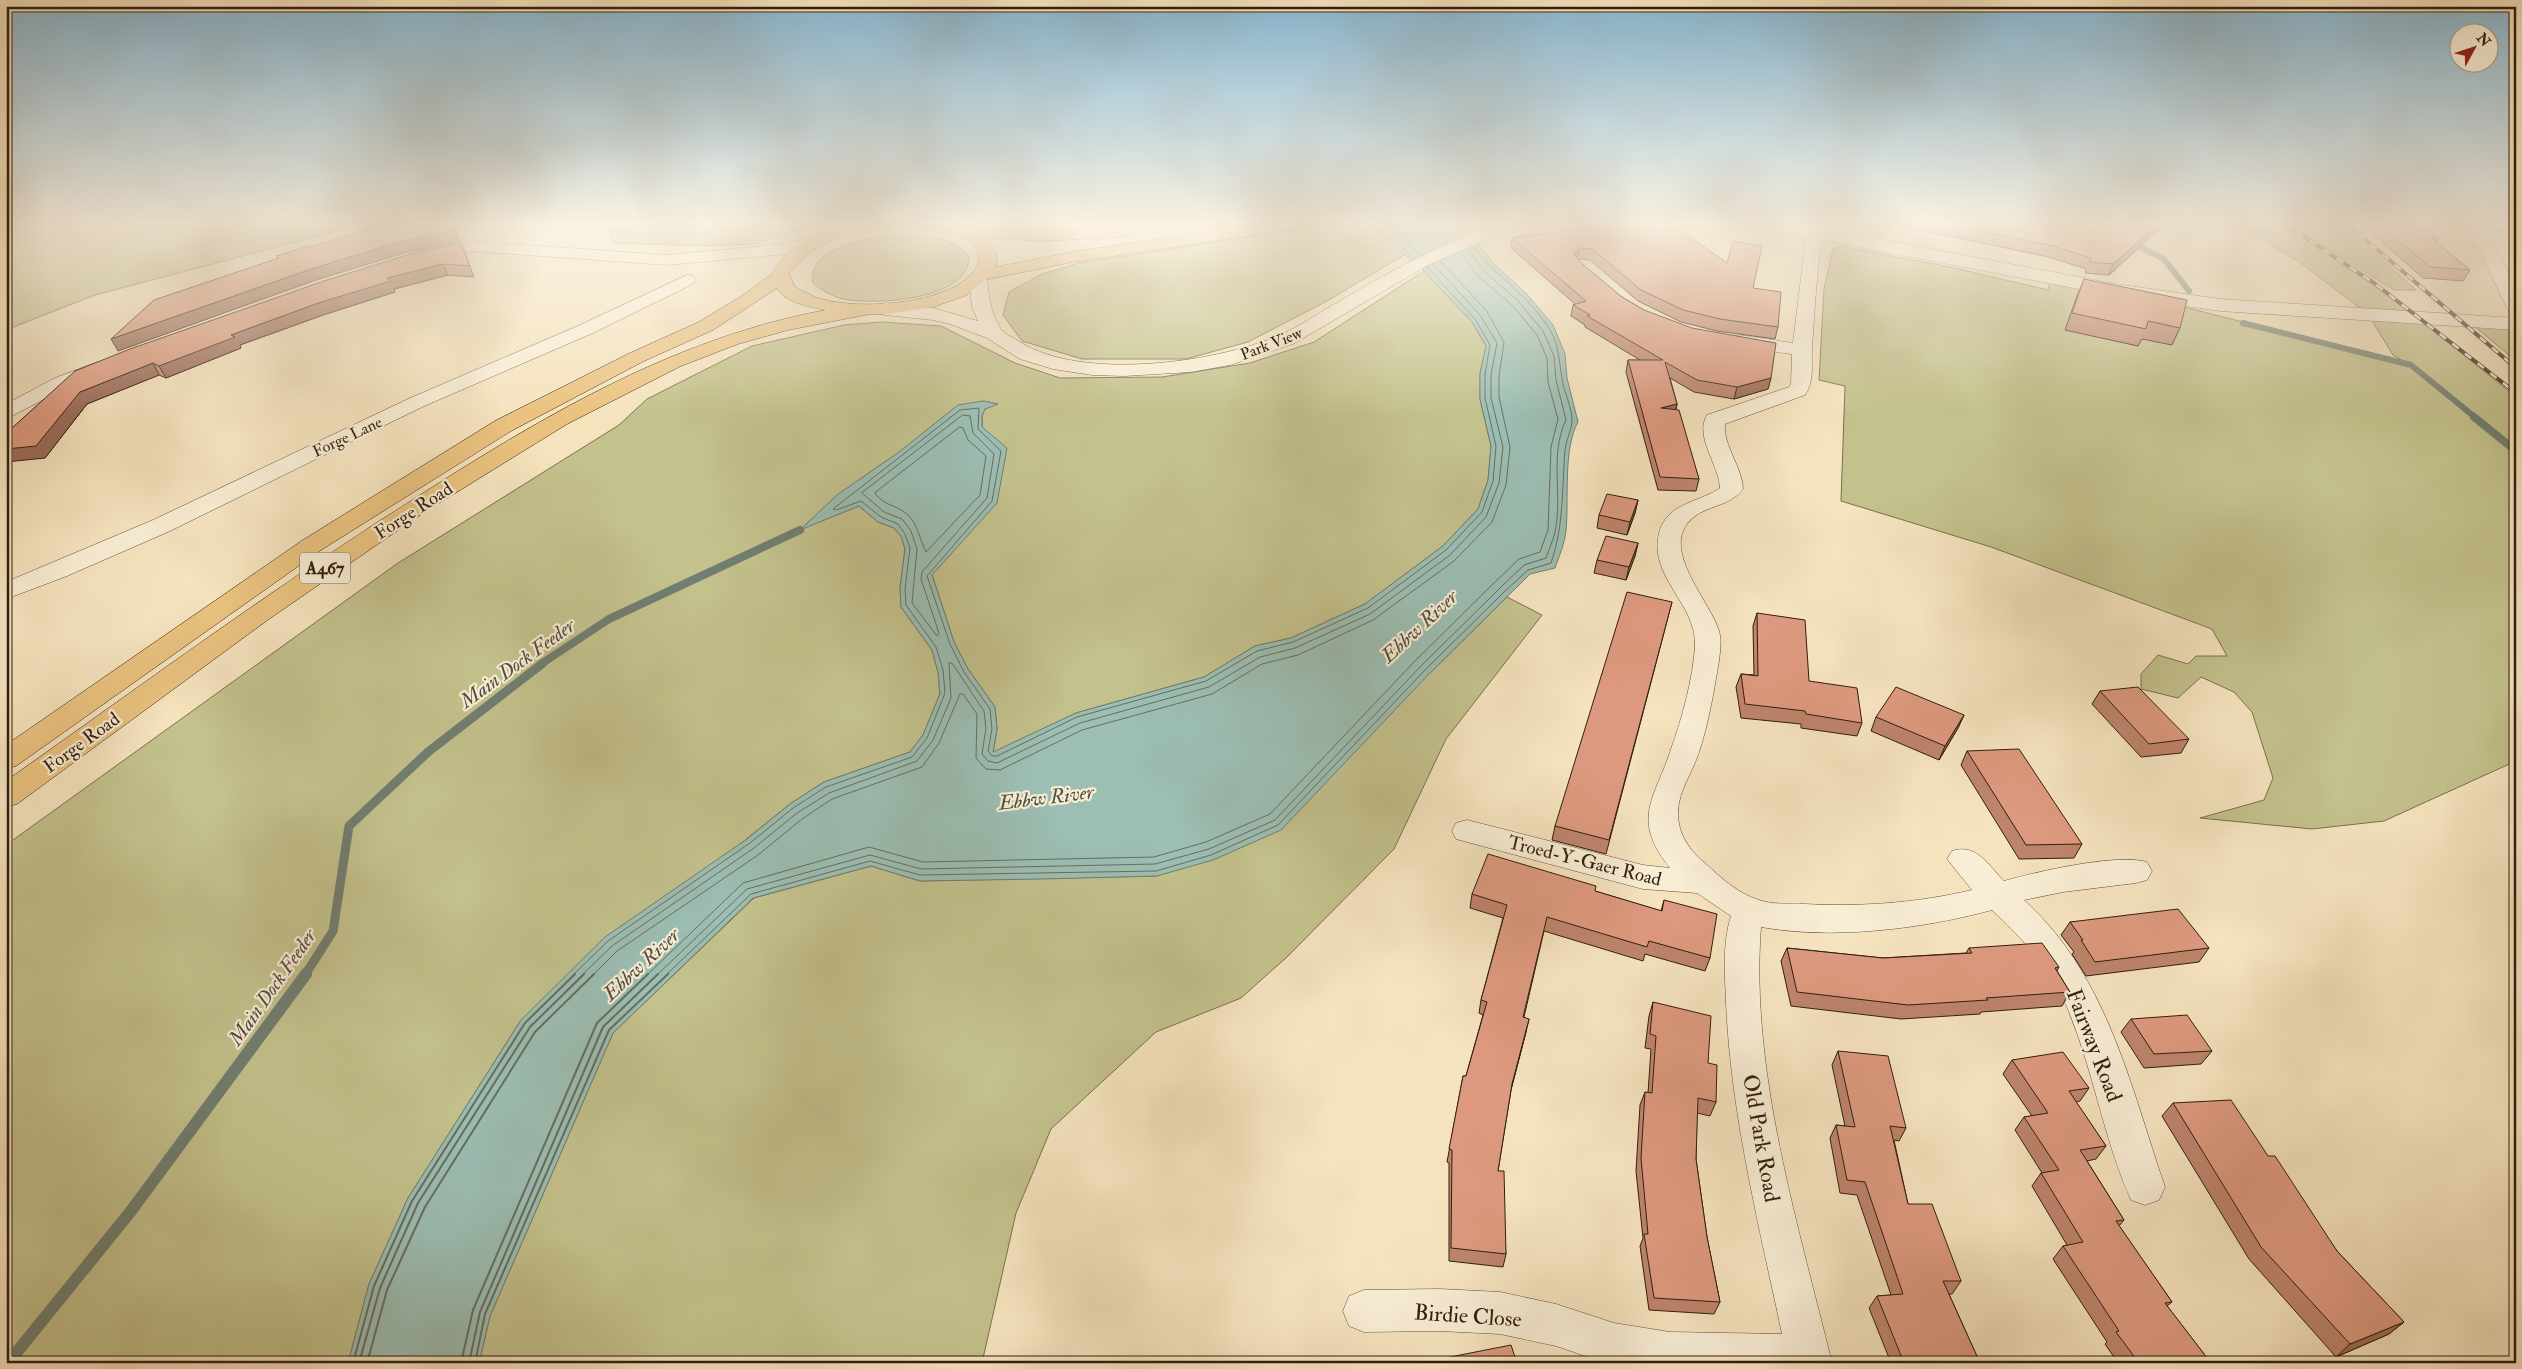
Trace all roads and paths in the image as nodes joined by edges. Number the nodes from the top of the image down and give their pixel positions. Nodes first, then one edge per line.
1 (675, 287) edge
2 (765, 287) edge
3 (787, 287) edge
4 (965, 287) edge
5 (980, 287) edge
6 (1377, 287) edge
7 (1808, 287) edge
8 (2100, 287) edge
9 (2507, 287) edge
10 (2516, 308) edge
11 (886, 309) junction
12 (864, 310) junction
13 (2516, 324) edge
14 (994, 334) junction
15 (1722, 339) edge
16 (1802, 350) junction
17 (113, 362) edge
18 (6, 413) edge
19 (6, 591) edge
20 (6, 760) edge
21 (6, 796) edge
22 (1467, 831) dead end
23 (1963, 859) dead end
24 (2136, 871) dead end
25 (1704, 881) junction
26 (1998, 896) junction
27 (1749, 910) junction
28 (2145, 1187) dead end
29 (1364, 1311) dead end
30 (1808, 1359) edge

1 - 19 street, Forge Lane
2 - 20 main road, Forge Road / A467
3 - 12 main road
4 - 11 main road
5 - 14 street
6 - 14 street, Park View
7 - 16 street
8 - 13 street
9 - 10 street
11 - 12 main road
11 - 14 street, Park View
12 - 21 main road, Forge Road / A467
15 - 16 street
16 - 25 street, Troed-Y-Gaer Road
17 - 18 street
22 - 25 street, Troed-Y-Gaer Road
23 - 26 street
24 - 26 street, Troed-Y-Gaer Road
25 - 27 street, Troed-Y-Gaer Road
26 - 27 street, Troed-Y-Gaer Road
26 - 28 street, Fairway Road
27 - 30 street, Old Park Road
29 - 30 street, Birdie Close

